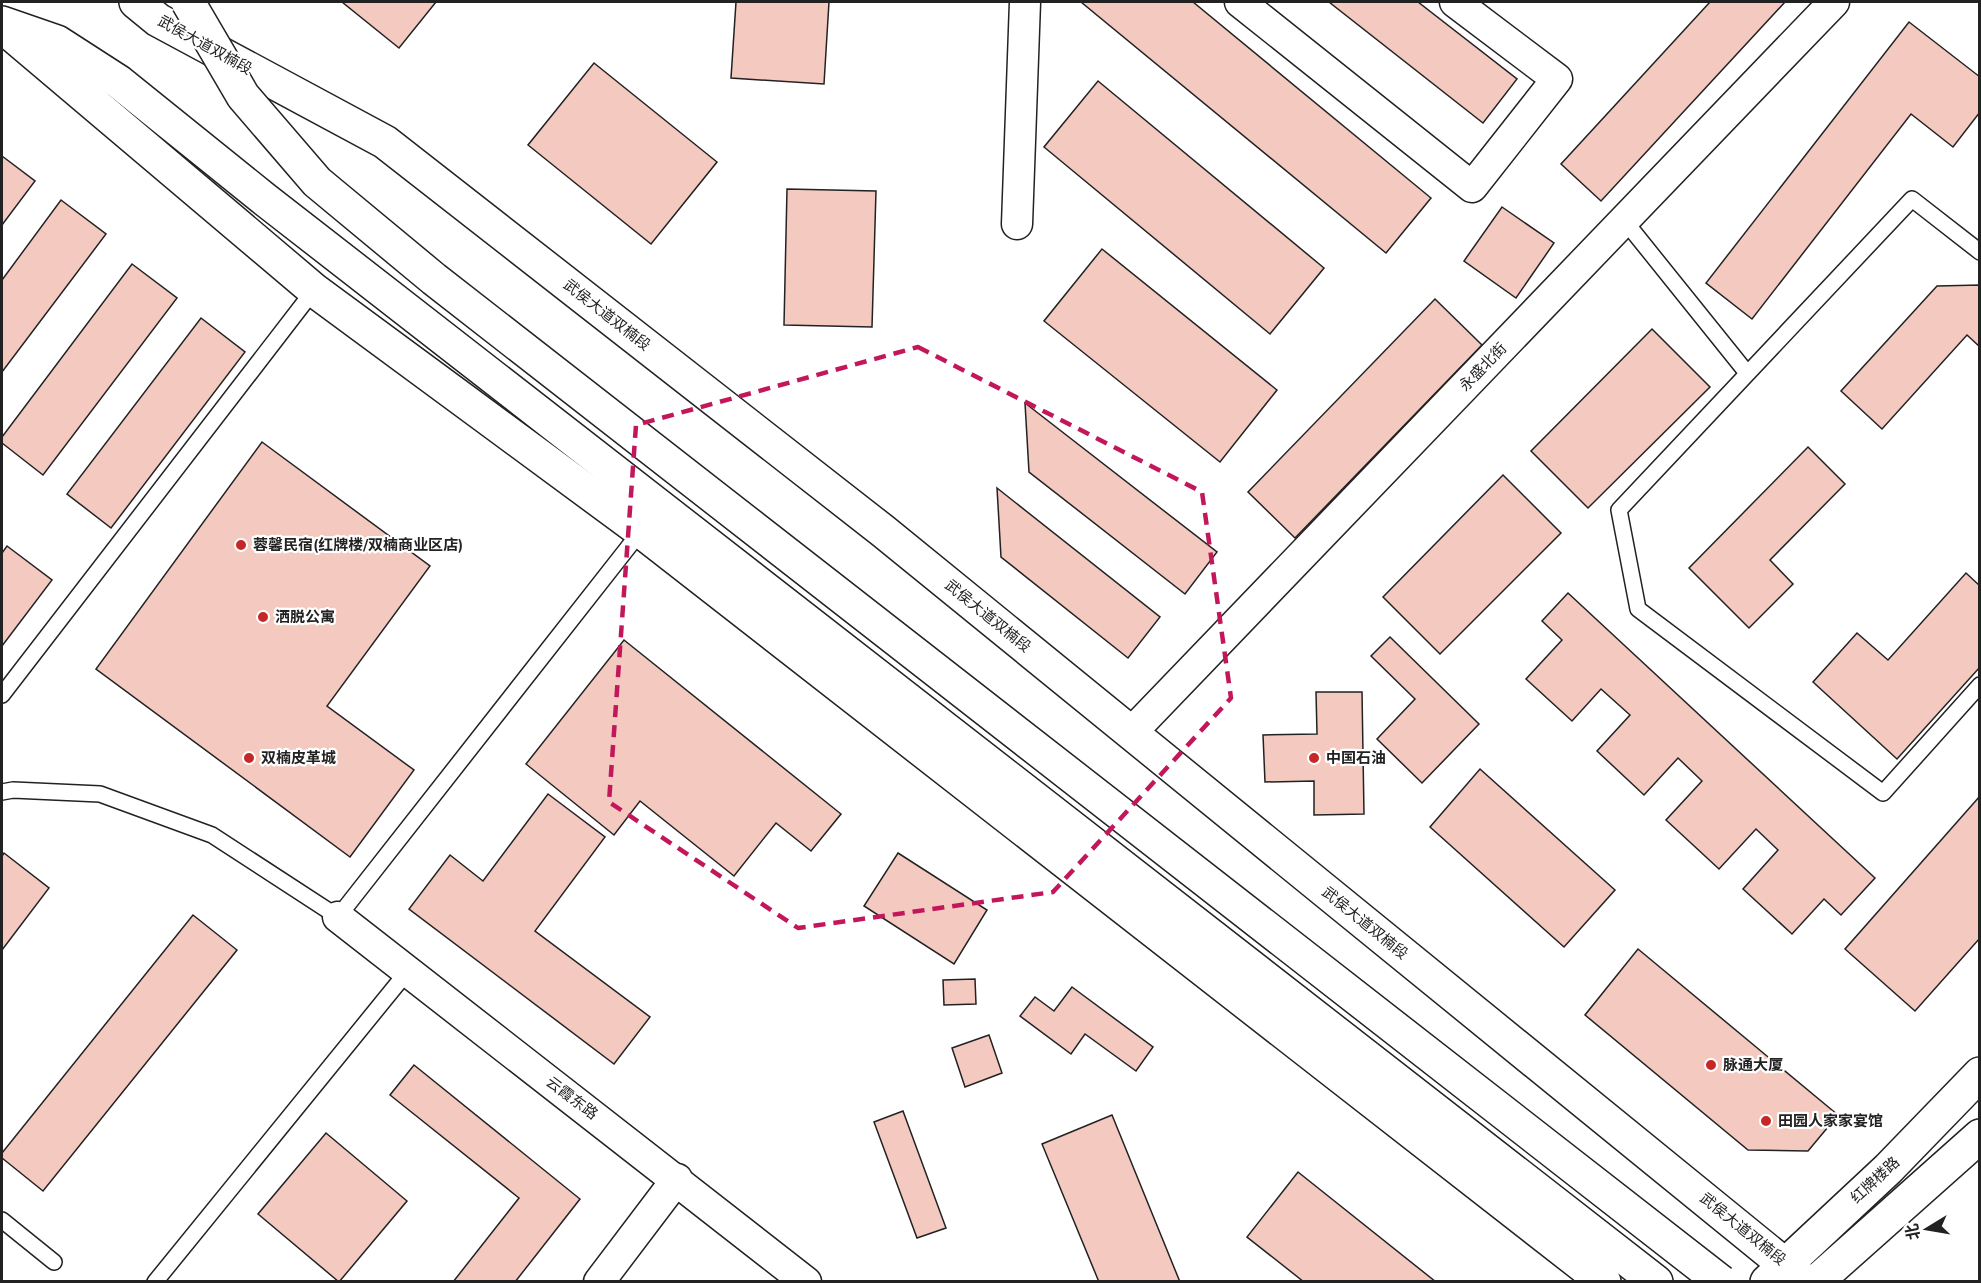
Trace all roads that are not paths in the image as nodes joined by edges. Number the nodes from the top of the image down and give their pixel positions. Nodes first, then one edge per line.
1 (136, 2) edge
2 (188, 2) edge
3 (1025, 2) edge
4 (1240, 2) edge
5 (1455, 2) edge
6 (1834, 2) edge
7 (2, 25) edge
8 (1624, 220) junction
9 (1017, 224) dead end
10 (1980, 252) edge
11 (314, 290) junction
12 (1747, 373) junction
13 (641, 531) junction
14 (1980, 685) edge
15 (2, 695) edge
16 (1131, 733) junction
17 (2, 792) edge
18 (338, 917) junction
19 (407, 972) junction
20 (1980, 1074) edge
21 (1980, 1136) edge
22 (677, 1179) junction
23 (2, 1220) edge
24 (54, 1262) dead end
25 (1786, 1275) edge
26 (155, 1281) edge
27 (598, 1281) edge
28 (806, 1281) edge
29 (1604, 1281) edge
30 (1656, 1281) edge
31 (1721, 1281) edge
32 (1816, 1281) edge

1 - 16 main road, 武侯大道双楠段
2 - 31 main road, bridge
3 - 9 street
4 - 5 street
6 - 8 street, 永盛北街
7 - 11 main road
7 - 30 main road
8 - 12 lane
8 - 16 street, 永盛北街
10 - 12 lane
11 - 13 main road
11 - 15 lane
12 - 14 lane
13 - 18 lane
13 - 29 main road
16 - 25 main road, 武侯大道双楠段
17 - 18 lane
18 - 19 street, 云霞东路
19 - 22 street, 云霞东路
19 - 26 lane
20 - 25 main road, 红牌楼路
21 - 32 main road
22 - 27 street
22 - 28 street, 云霞东路
23 - 24 lane

